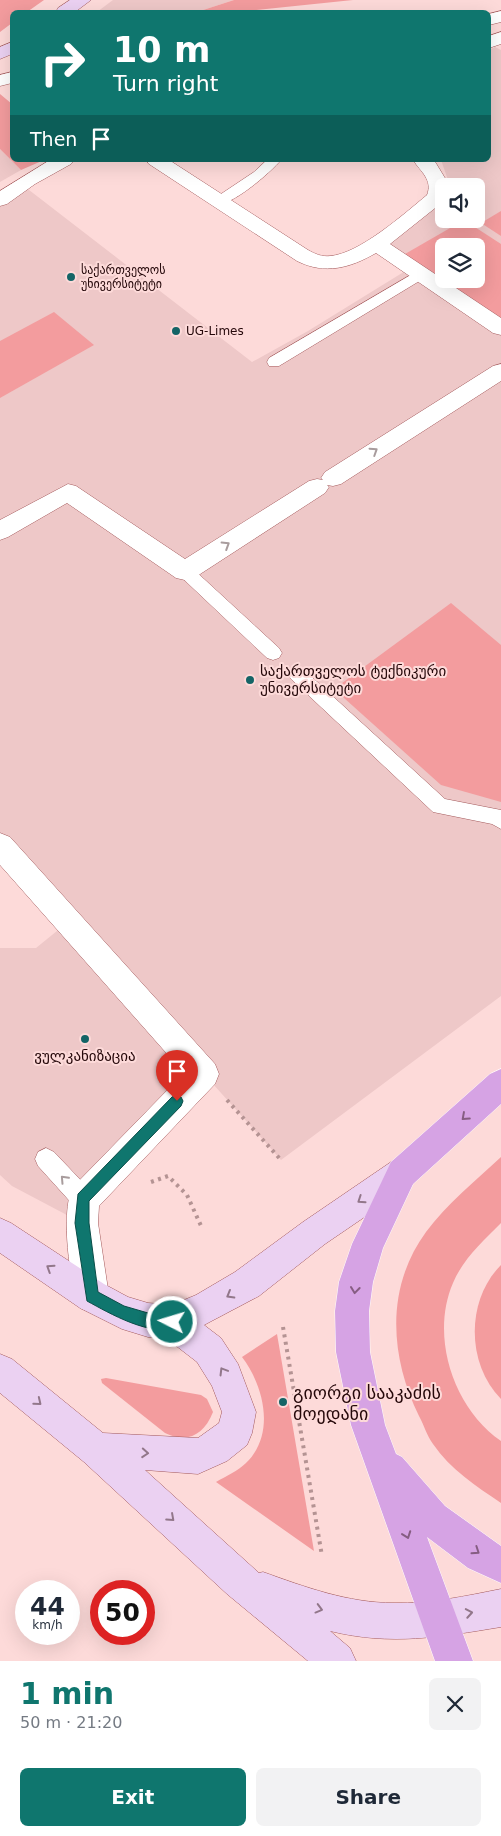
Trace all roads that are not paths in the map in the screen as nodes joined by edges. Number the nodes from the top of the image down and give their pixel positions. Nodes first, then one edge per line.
1 (82, 0) edge
2 (67, 10) edge
3 (60, 162) edge
4 (159, 162) edge
5 (272, 162) edge
6 (425, 162) edge
7 (0, 200) edge
8 (220, 201) junction
9 (375, 244) junction
10 (421, 274) junction
11 (501, 328) edge
12 (274, 362) dead end
13 (501, 371) edge
14 (0, 531) edge
15 (185, 571) junction
16 (273, 653) dead end
17 (297, 674) dead end
18 (501, 821) edge
19 (0, 845) edge
20 (501, 1084) edge
21 (46, 1159) dead end
22 (402, 1173) junction
23 (83, 1198) junction
24 (0, 1234) edge
25 (92, 1296) junction
26 (172, 1322) junction
27 (0, 1371) edge
28 (96, 1450) junction
29 (379, 1456) junction
30 (501, 1565) edge
31 (240, 1581) junction
32 (501, 1608) edge
33 (437, 1619) junction
34 (324, 1657) edge
35 (454, 1661) edge

1 - 2 main road
3 - 7 street
4 - 8 street
5 - 8 lane
6 - 9 street
8 - 9 street
9 - 10 street
10 - 11 street
10 - 12 lane
15 -> 13 street
14 - 15 street
15 - 16 lane
17 - 18 lane
19 - 23 street
20 -> 22 main road
23 -> 21 lane
22 -> 26 main road
22 -> 29 main road
23 - 25 street
25 -> 24 main road
25 - 26 main road
28 -> 26 main road
27 -> 28 main road
28 -> 31 main road
29 -> 30 main road
29 -> 33 main road
31 -> 33 main road
31 - 34 main road
33 -> 32 main road
33 - 35 main road

